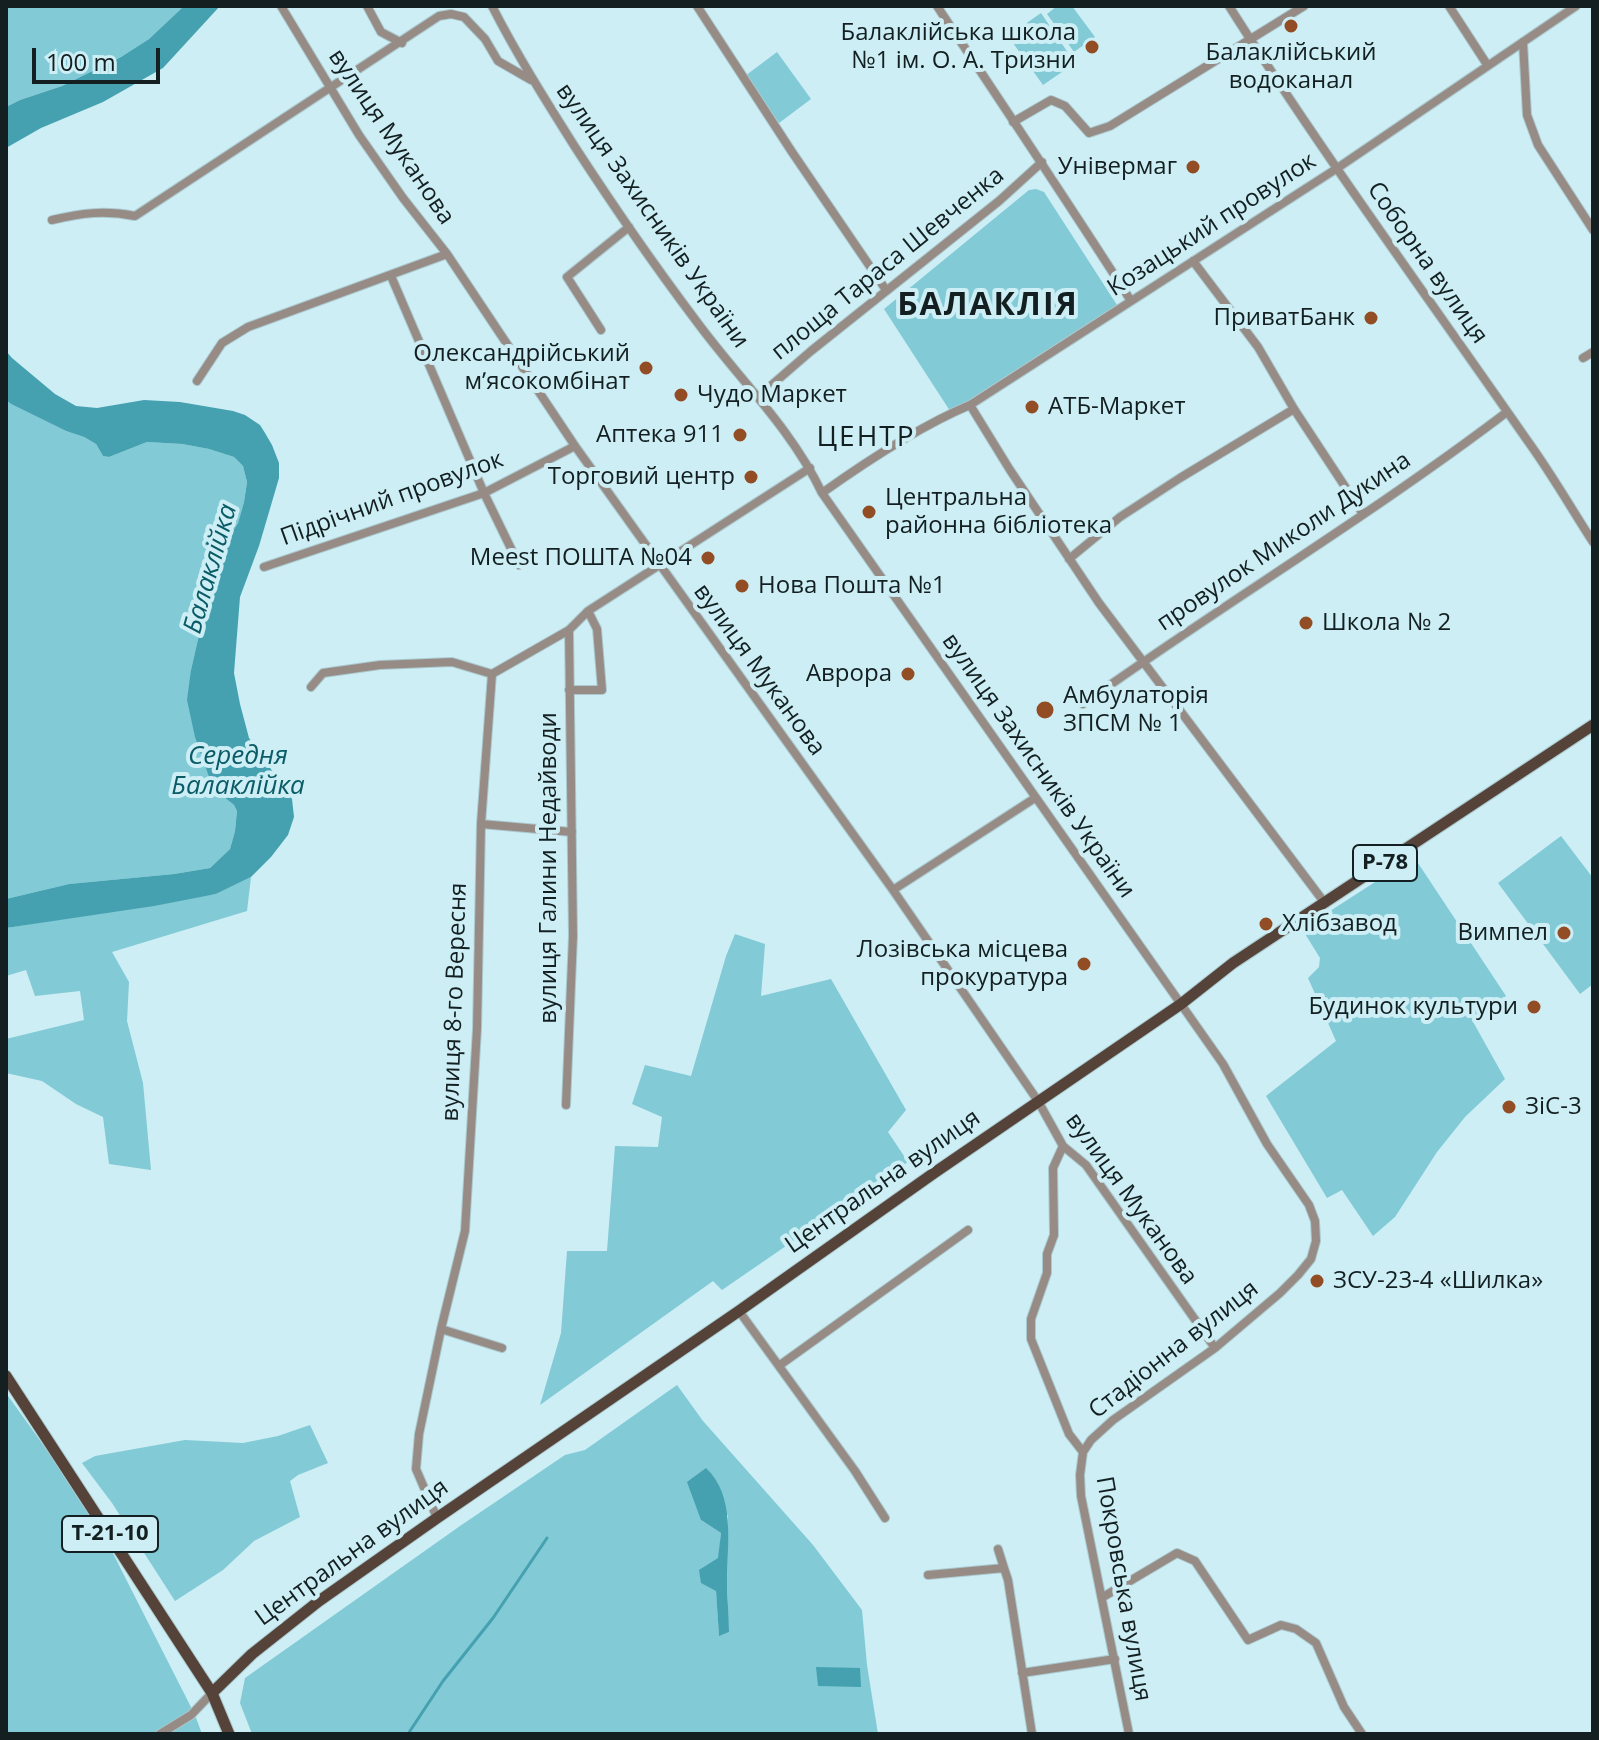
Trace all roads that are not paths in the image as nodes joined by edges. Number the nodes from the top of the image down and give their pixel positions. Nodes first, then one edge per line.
1 (281, 6) edge
2 (367, 6) edge
3 (492, 6) edge
4 (697, 6) edge
5 (937, 6) edge
6 (1229, 6) edge
7 (1304, 6) edge
8 (1449, 6) edge
9 (1576, 6) edge
10 (1250, 40) junction
11 (1523, 42) junction
12 (402, 43) junction
13 (1488, 66) junction
14 (532, 80) junction
15 (332, 88) junction
16 (1013, 122) junction
17 (1042, 162) junction
18 (1336, 169) junction
19 (52, 220) dead end
20 (629, 227) junction
21 (1593, 230) edge
22 (447, 254) junction
23 (1193, 261) junction
24 (391, 276) junction
25 (886, 290) junction
26 (1131, 301) junction
27 (601, 330) dead end
28 (1593, 352) edge
29 (1583, 358) dead end
30 (197, 381) dead end
31 (759, 396) junction
32 (970, 405) junction
33 (1294, 409) junction
34 (1507, 412) junction
35 (575, 446) junction
36 (810, 468) junction
37 (484, 493) junction
38 (822, 493) junction
39 (1363, 514) junction
40 (1593, 542) edge
41 (1069, 559) junction
42 (519, 565) dead end
43 (660, 565) junction
44 (264, 567) dead end
45 (588, 611) junction
46 (569, 630) junction
47 (1144, 661) junction
48 (492, 674) junction
49 (311, 687) dead end
50 (569, 690) junction
51 (1083, 704) dead end
52 (1593, 725) edge
53 (1035, 798) junction
54 (481, 824) junction
55 (572, 832) junction
56 (893, 890) junction
57 (1324, 902) junction
58 (1181, 1004) junction
59 (1038, 1101) junction
60 (566, 1105) dead end
61 (1063, 1146) junction
62 (968, 1230) dead end
63 (1316, 1241) joint
64 (739, 1311) junction
65 (441, 1329) junction
66 (502, 1348) dead end
67 (1215, 1348) junction
68 (780, 1365) junction
69 (6, 1376) edge
70 (1083, 1452) junction
71 (437, 1518) junction
72 (885, 1518) dead end
73 (998, 1549) dead end
74 (1004, 1568) junction
75 (928, 1575) dead end
76 (1103, 1597) junction
77 (1115, 1659) junction
78 (1022, 1673) junction
79 (212, 1693) junction
80 (160, 1734) edge
81 (229, 1734) edge
82 (1032, 1734) edge
83 (1129, 1734) edge
84 (1362, 1734) edge

1 - 15 street, вулиця Муканова
2 - 12 street
3 - 14 street, вулиця Захисників України
4 - 25 street
5 - 16 street
6 - 10 street, Соборна вулиця
7 - 10 street
8 - 13 street
9 - 11 street, Козацький провулок
10 - 16 street
10 - 18 street, Соборна вулиця
11 - 13 street, Козацький провулок
11 - 21 street
12 - 14 street
12 - 15 street
13 - 18 street, Козацький провулок
14 - 20 street, вулиця Захисників України
15 - 19 street
15 - 22 street, вулиця Муканова
16 - 17 street
17 - 25 street, площа Тараса Шевченка
17 - 26 street
18 - 23 street, Козацький провулок
18 - 34 street, Соборна вулиця
20 - 27 street
20 - 31 street, вулиця Захисників України
22 - 24 street
22 - 35 street, вулиця Муканова
23 - 26 street, Козацький провулок
23 - 33 street
24 - 30 street
24 - 37 street
25 - 31 street, площа Тараса Шевченка
26 - 32 street, Козацький провулок
28 - 29 street
31 - 36 street, вулиця Захисників України
32 - 38 street, Козацький провулок
32 - 41 street
33 - 39 street
33 - 41 street
34 - 39 street, провулок Миколи Дукина
34 - 40 street, Соборна вулиця
35 - 37 street, Підрічний провулок
35 - 43 street, вулиця Муканова
36 - 38 street, вулиця Захисників України
36 - 43 street
37 - 42 street
37 - 44 street, Підрічний провулок
38 - 53 street, вулиця Захисників України
39 - 47 street, провулок Миколи Дукина
41 - 47 street
43 - 45 street
43 - 56 street, вулиця Муканова
45 - 46 street
45 - 50 street
46 - 48 street
46 - 50 street, вулиця Галини Недайводи
47 - 51 street, провулок Миколи Дукина
47 - 57 street
48 - 49 street
48 - 54 street, вулиця 8-го Вересня
50 - 55 street, вулиця Галини Недайводи
52 - 57 main road, Центральна вулиця / Р-78
53 - 56 street
53 - 58 street, вулиця Захисників України
54 - 55 street
54 - 65 street, вулиця 8-го Вересня
55 - 60 street, вулиця Галини Недайводи
56 - 59 street, вулиця Муканова
57 - 58 main road, Центральна вулиця / Р-78
58 - 59 main road, Центральна вулиця / Р-78
58 - 63 street, вулиця Захисників України
59 - 61 street, вулиця Муканова
59 - 64 main road, Центральна вулиця / Р-78
61 - 67 street, вулиця Муканова
61 - 70 street
62 - 68 street
63 - 67 street, Стадіонна вулиця
64 - 68 street
64 - 71 main road, Центральна вулиця / Р-78
65 - 66 street
65 - 71 street, вулиця 8-го Вересня
67 - 70 street, Стадіонна вулиця
68 - 72 street
69 - 79 main road, Т-21-10
70 - 76 street, Покровська вулиця
71 - 79 main road, Центральна вулиця / Р-78
73 - 74 street
74 - 75 street
74 - 78 street
76 - 77 street, Покровська вулиця
76 - 84 street
77 - 78 street
77 - 83 street, Покровська вулиця
78 - 82 street
79 - 80 street
79 - 81 main road

